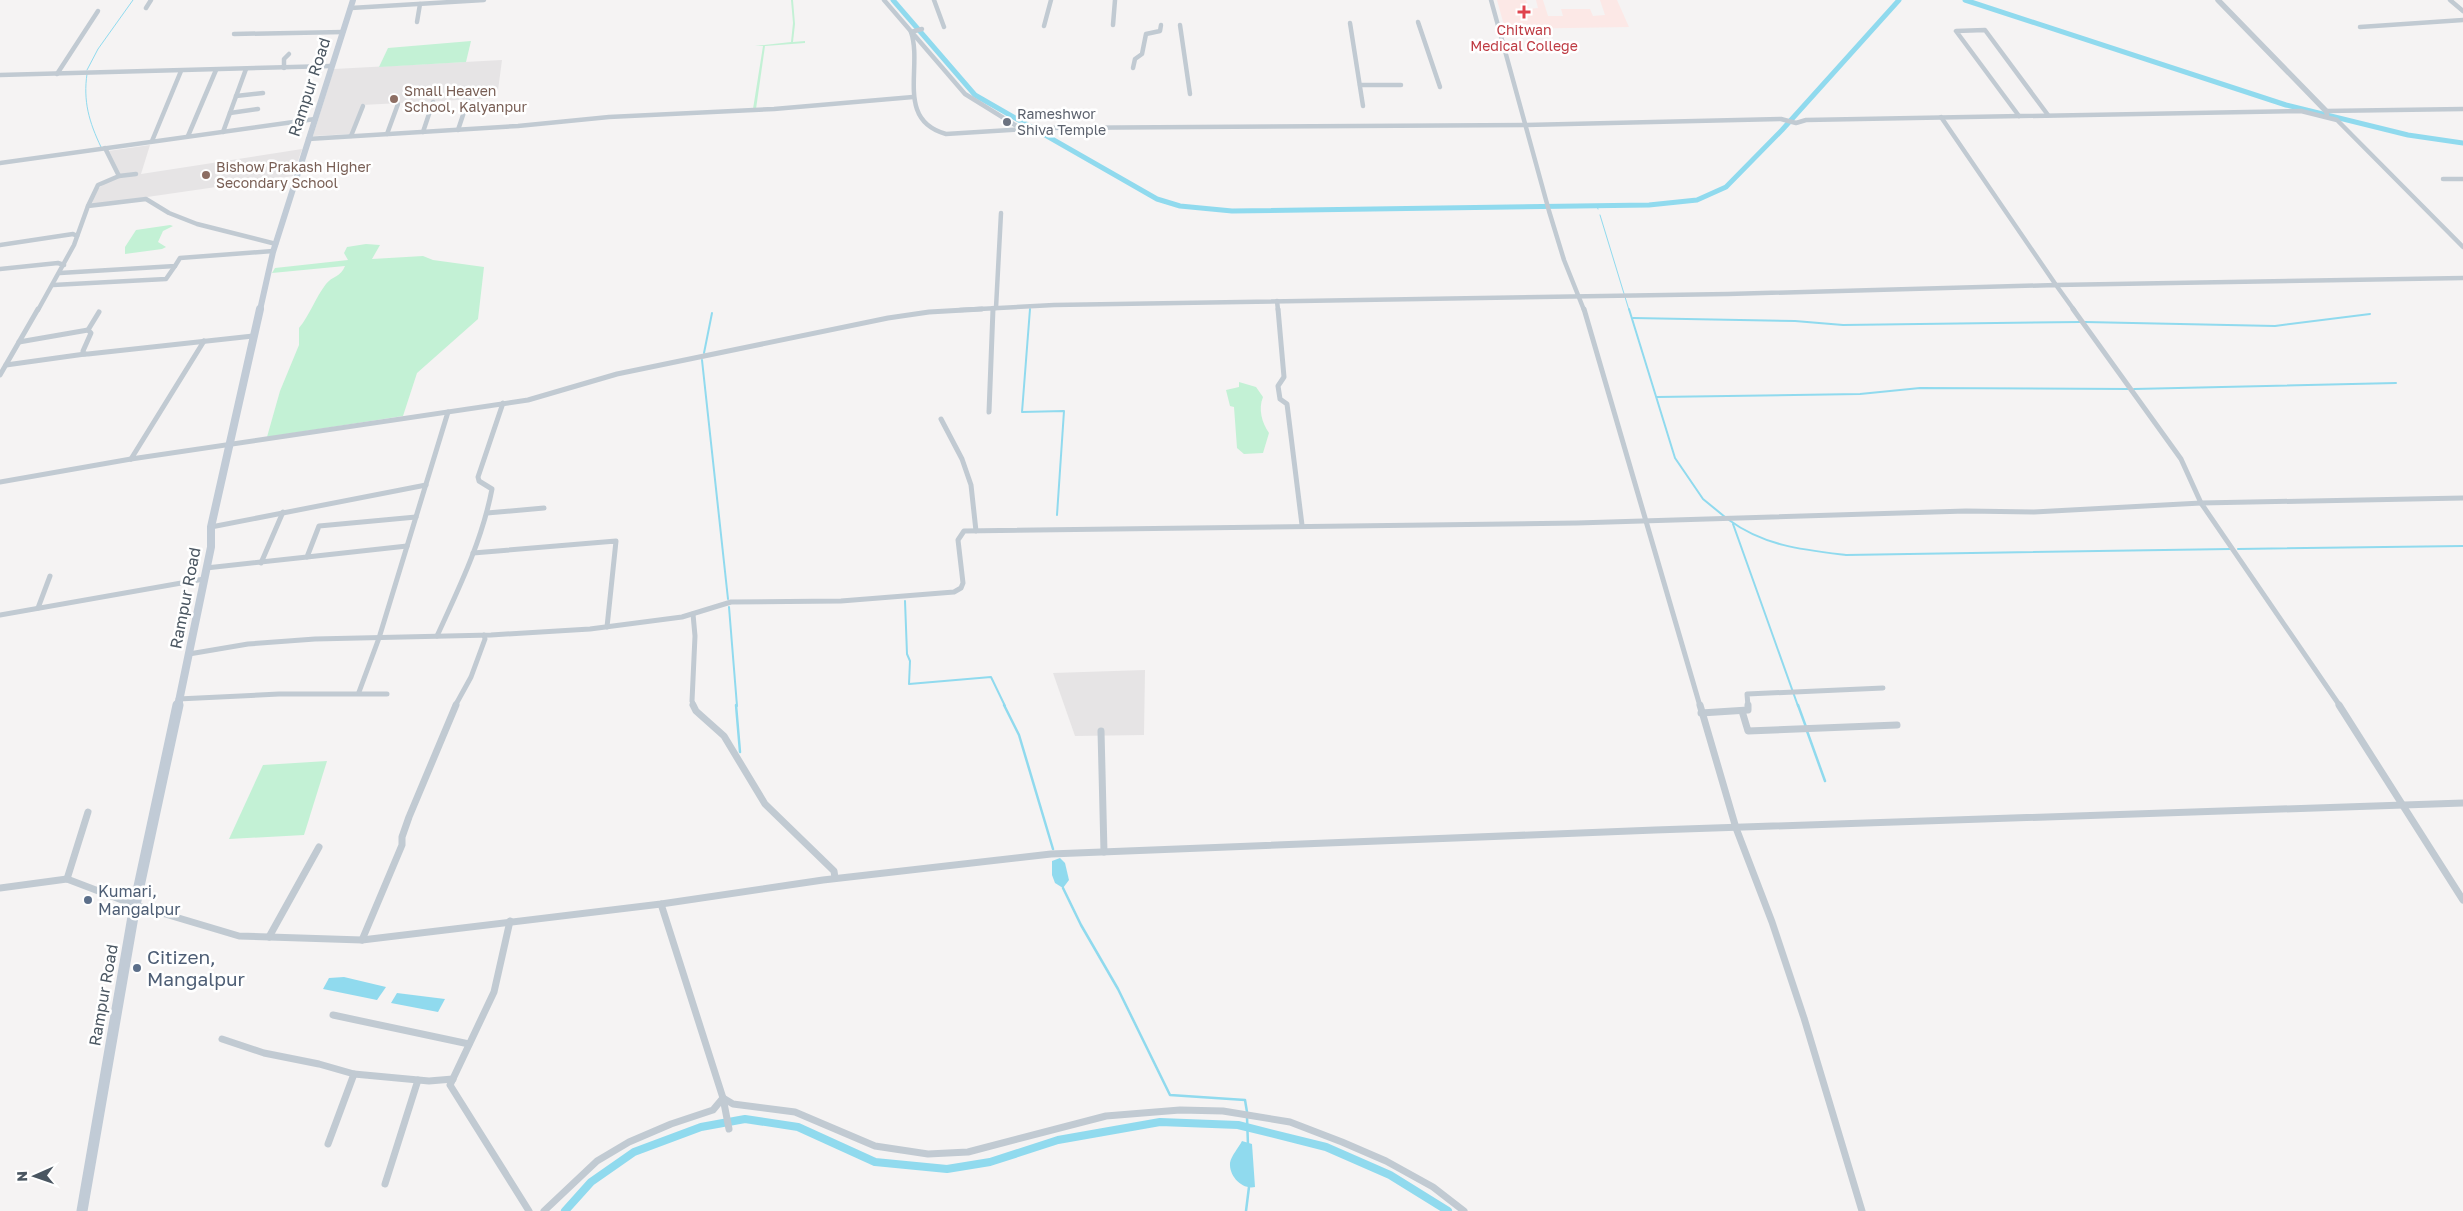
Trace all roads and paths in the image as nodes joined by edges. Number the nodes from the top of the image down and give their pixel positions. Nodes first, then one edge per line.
1 (151, 0) edge
2 (484, 0) edge
3 (884, 0) edge
4 (934, 0) edge
5 (1051, 0) edge
6 (1115, 0) edge
7 (1491, 0) edge
8 (2218, 0) edge
9 (2450, 0) edge
10 (352, 4) edge
11 (420, 4) junction
12 (146, 8) dead end
13 (2463, 11) edge
14 (98, 12) dead end
15 (2463, 20) edge
16 (417, 22) dead end
17 (1418, 22) dead end
18 (1350, 23) dead end
19 (1113, 25) dead end
20 (1161, 25) dead end
21 (1180, 25) dead end
22 (1044, 26) dead end
23 (2360, 27) dead end
24 (944, 28) dead end
25 (922, 29) dead end
26 (343, 32) junction
27 (913, 32) junction
28 (234, 34) dead end
29 (289, 54) dead end
30 (331, 66) junction
31 (284, 68) junction
32 (1134, 68) dead end
33 (246, 69) junction
34 (216, 70) junction
35 (181, 71) junction
36 (57, 74) junction
37 (0, 75) edge
38 (1401, 84) dead end
39 (1360, 85) junction
40 (1440, 87) dead end
41 (263, 93) dead end
42 (1190, 94) dead end
43 (236, 96) junction
44 (913, 98) junction
45 (468, 100) dead end
46 (433, 102) dead end
47 (398, 104) dead end
48 (364, 106) dead end
49 (1363, 106) dead end
50 (258, 108) dead end
51 (2463, 109) edge
52 (230, 112) junction
53 (2327, 114) junction
54 (2048, 115) junction
55 (1941, 116) junction
56 (2019, 116) junction
57 (315, 119) junction
58 (1526, 125) junction
59 (458, 130) junction
60 (1023, 130) junction
61 (223, 132) junction
62 (423, 132) junction
63 (387, 134) junction
64 (188, 136) junction
65 (351, 136) junction
66 (308, 139) junction
67 (152, 142) junction
68 (105, 148) junction
69 (0, 163) edge
70 (136, 174) dead end
71 (118, 176) junction
72 (2443, 179) dead end
73 (2463, 179) edge
74 (88, 206) junction
75 (1001, 213) dead end
76 (80, 227) junction
77 (66, 235) junction
78 (77, 236) junction
79 (0, 245) edge
80 (274, 247) junction
81 (2463, 247) edge
82 (64, 265) junction
83 (175, 266) junction
84 (0, 269) edge
85 (60, 273) junction
86 (2463, 278) edge
87 (53, 285) junction
88 (2056, 285) junction
89 (1580, 296) junction
90 (1277, 301) junction
91 (994, 308) junction
92 (99, 312) dead end
93 (88, 330) junction
94 (253, 336) junction
95 (204, 341) junction
96 (19, 342) junction
97 (85, 354) junction
98 (6, 365) junction
99 (0, 374) edge
100 (503, 403) junction
101 (448, 412) junction
102 (989, 412) dead end
103 (941, 419) dead end
104 (229, 445) junction
105 (130, 460) junction
106 (0, 482) edge
107 (426, 484) junction
108 (2463, 498) edge
109 (2201, 504) junction
110 (544, 508) dead end
111 (283, 512) junction
112 (487, 513) junction
113 (416, 517) junction
114 (1647, 521) junction
115 (1302, 525) junction
116 (211, 527) junction
117 (976, 531) junction
118 (407, 546) junction
119 (473, 553) junction
120 (307, 558) junction
121 (261, 563) junction
122 (206, 568) junction
123 (50, 576) dead end
124 (204, 579) junction
125 (38, 608) junction
126 (693, 614) junction
127 (0, 615) edge
128 (607, 627) junction
129 (484, 635) junction
130 (437, 636) junction
131 (379, 638) junction
132 (189, 654) junction
133 (1883, 688) dead end
134 (359, 692) junction
135 (387, 694) dead end
136 (178, 699) junction
137 (1742, 711) junction
138 (1701, 713) junction
139 (1897, 725) dead end
140 (1101, 731) dead end
141 (2463, 803) edge
142 (2405, 805) junction
143 (88, 812) dead end
144 (1736, 828) junction
145 (320, 847) dead end
146 (1104, 852) junction
147 (836, 878) junction
148 (67, 879) junction
149 (0, 888) edge
150 (2463, 900) edge
151 (660, 904) junction
152 (135, 905) junction
153 (510, 921) junction
154 (269, 937) junction
155 (362, 940) junction
156 (333, 1015) dead end
157 (222, 1039) dead end
158 (468, 1044) junction
159 (354, 1074) junction
160 (453, 1079) junction
161 (418, 1080) junction
162 (723, 1098) junction
163 (729, 1129) dead end
164 (328, 1144) dead end
165 (385, 1184) dead end
166 (82, 1211) edge
167 (529, 1211) edge
168 (544, 1211) edge
169 (1464, 1211) edge
170 (1862, 1211) edge

1 - 12 street
2 - 11 street
3 - 27 street
4 - 24 street
5 - 22 street
6 - 19 street
7 - 58 street
8 - 53 street
9 - 13 street
10 - 11 street
10 - 26 main road, Rampur Road
11 - 16 street
14 - 36 street
15 - 23 street
17 - 40 street
18 - 39 street
20 - 32 street
21 - 42 street
25 - 27 street
26 - 28 street
26 - 30 main road, Rampur Road
27 - 44 street
27 - 60 street
29 - 31 street
30 - 31 street
30 - 57 main road, Rampur Road
31 - 33 street
33 - 34 street
33 - 43 street
34 - 35 street
34 - 64 street
35 - 36 street
35 - 67 street
36 - 37 street
38 - 39 street
39 - 49 street
41 - 43 street
43 - 52 street
44 - 59 street
44 - 60 street
45 - 59 street
46 - 62 street
47 - 63 street
48 - 65 street
50 - 52 street
51 - 53 street
52 - 61 street
53 - 54 street
53 - 81 street
54 - 56 street
54 - 56 street
55 - 56 street
55 - 58 street
55 - 88 street
57 - 61 street
57 - 66 main road, Rampur Road
58 - 60 street
58 - 89 street
59 - 62 street
61 - 64 street
62 - 63 street
63 - 65 street
64 - 67 street
65 - 66 street
66 - 80 main road, Rampur Road
67 - 68 street
68 - 69 street
68 - 71 street
70 - 71 street
71 - 74 street
72 - 73 street
74 - 76 street
74 - 80 street
75 - 91 street
76 - 77 street
76 - 78 street
77 - 78 street
77 - 79 street
78 - 82 street
80 - 83 street
80 - 94 main road, Rampur Road
82 - 84 street
82 - 85 street
83 - 85 street
83 - 87 street
85 - 87 street
86 - 88 street
87 - 96 street
88 - 89 street
88 - 109 street
89 - 90 street
89 - 114 street
90 - 91 street
90 - 115 street
91 - 100 street
91 - 102 street
92 - 93 street
93 - 96 street
93 - 97 street
94 - 95 street
94 - 104 main road, Rampur Road
95 - 97 street
95 - 105 street
96 - 98 street
97 - 98 street
98 - 99 street
100 - 101 street
100 - 112 street
101 - 104 street
101 - 107 street
103 - 117 street
104 - 105 street
104 - 116 main road, Rampur Road
105 - 106 street
107 - 111 street
107 - 113 street
108 - 109 street
109 - 114 street
109 - 142 street
110 - 112 street
111 - 116 street
111 - 121 street
112 - 119 street
113 - 118 street
113 - 120 street
114 - 115 street
114 - 138 street
115 - 117 street
116 - 122 main road, Rampur Road
117 - 126 street
118 - 120 street
118 - 131 street
119 - 128 street
119 - 130 street
120 - 121 street
121 - 122 street
122 - 124 main road, Rampur Road
123 - 125 street
124 - 125 street
124 - 132 main road, Rampur Road
125 - 127 street
126 - 128 street
126 - 147 street
128 - 129 street
129 - 130 street
129 - 155 street
130 - 131 street
131 - 132 street
131 - 134 street
132 - 136 main road, Rampur Road
133 - 137 street
134 - 135 street
134 - 136 street
136 - 152 main road, Rampur Road
137 - 138 street
137 - 139 street
138 - 144 street
140 - 146 street
141 - 142 street
142 - 144 street
142 - 150 street
143 - 148 street
144 - 146 street
144 - 170 street
145 - 154 street
146 - 147 street
147 - 151 street
148 - 149 street
148 - 152 street
151 - 153 street
151 - 162 street
152 - 154 street
152 - 166 main road, Rampur Road
153 - 155 street
153 - 158 street
154 - 155 street
156 - 158 street
157 - 159 street
158 - 160 street
159 - 161 street
159 - 164 street
160 - 161 street
160 - 167 street
161 - 165 street
162 - 163 street
162 - 168 street
162 - 169 street

